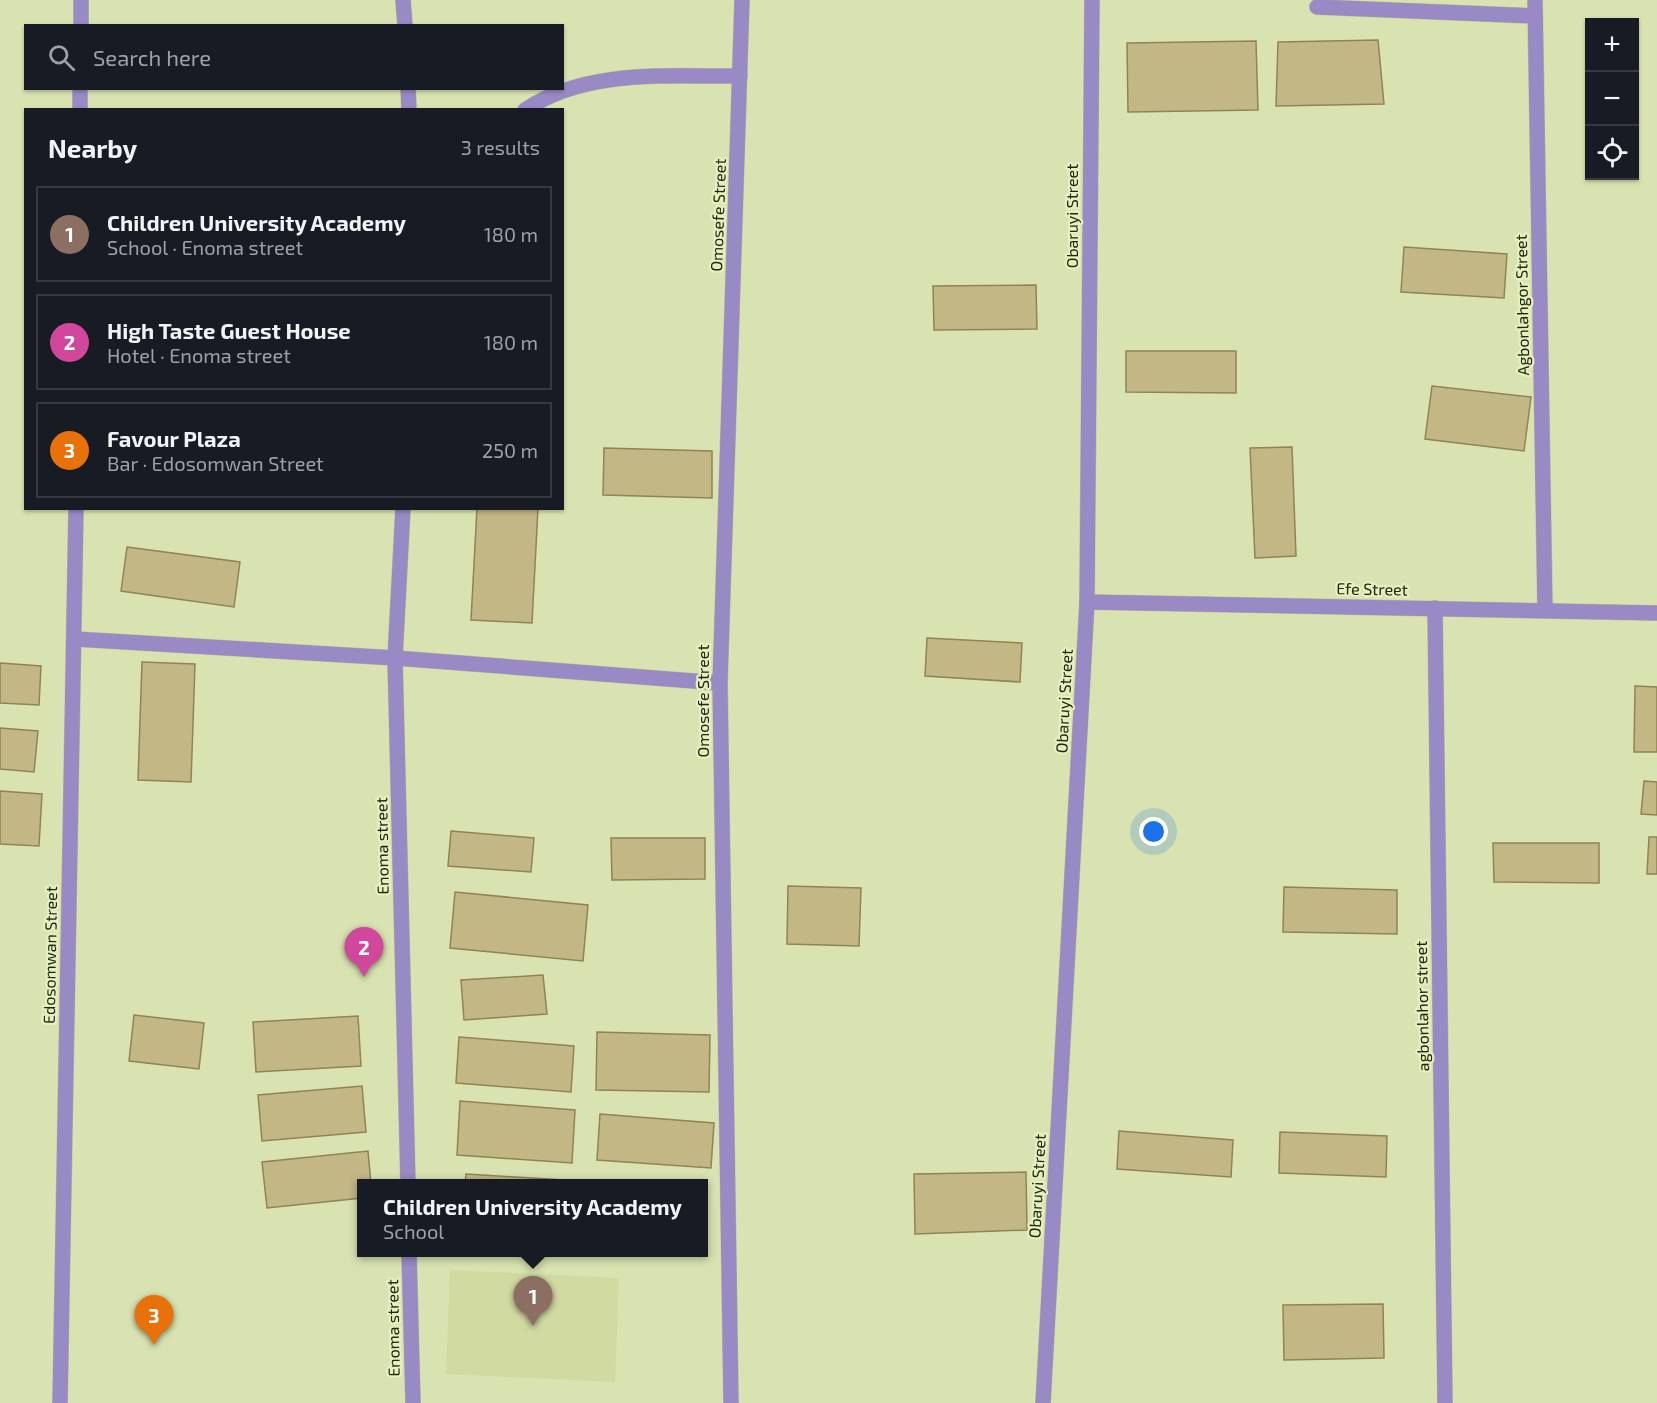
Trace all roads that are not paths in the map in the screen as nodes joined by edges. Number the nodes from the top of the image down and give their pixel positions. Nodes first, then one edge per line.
1 (81, 0) edge
2 (403, 0) edge
3 (742, 0) edge
4 (1092, 0) edge
5 (1317, 7) dead end
6 (1535, 8) edge
7 (81, 24) edge
8 (405, 24) edge
9 (740, 76) junction
10 (80, 90) edge
11 (408, 90) edge
12 (80, 108) edge
13 (409, 108) edge
14 (529, 108) edge
15 (76, 510) edge
16 (403, 510) edge
17 (1087, 602) junction
18 (1435, 608) junction
19 (1545, 610) junction
20 (1657, 613) edge
21 (75, 639) junction
22 (395, 658) junction
23 (720, 683) junction
24 (408, 1179) edge
25 (409, 1257) edge
26 (60, 1403) edge
27 (413, 1403) edge
28 (731, 1403) edge
29 (1043, 1403) edge
30 (1445, 1403) edge

1 - 7 street
2 - 8 street
3 - 9 street, Omosefe Street
4 - 17 street, Obaruyi Street
5 - 6 street
6 - 19 street, Agbonlahgor Street
9 - 14 street
9 - 23 street, Omosefe Street
10 - 12 street
11 - 13 street
15 - 21 street, Edosomwan Street
16 - 22 street, Enoma street
17 - 18 street, Efe Street
17 - 29 street, Obaruyi Street
18 - 19 street, Efe Street
18 - 30 street, agbonlahor street
19 - 20 street, Efe Street
21 - 22 street
21 - 26 street, Edosomwan Street
22 - 23 street
22 - 24 street, Enoma street
23 - 28 street, Omosefe Street
25 - 27 street, Enoma street

